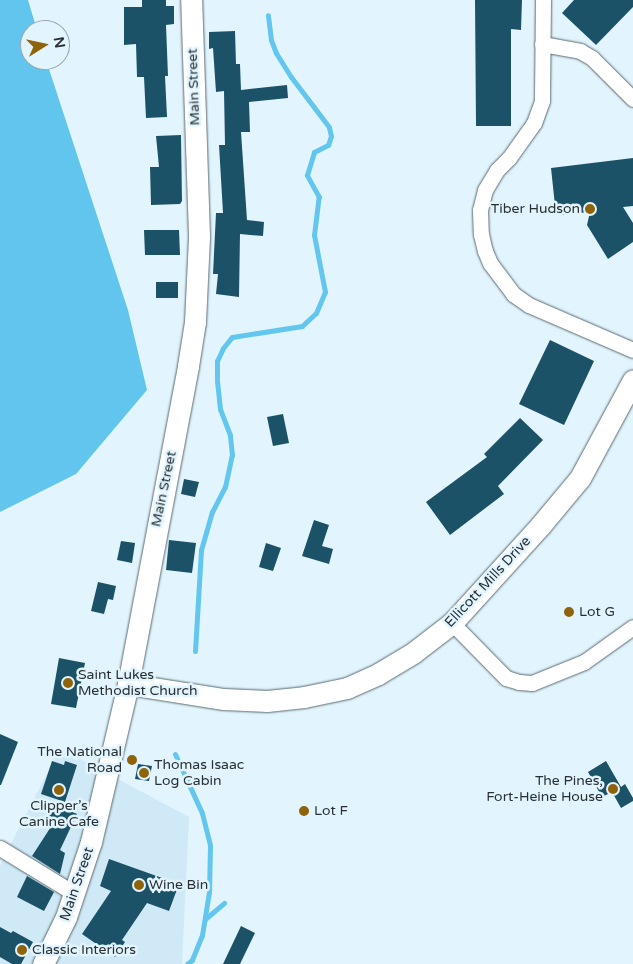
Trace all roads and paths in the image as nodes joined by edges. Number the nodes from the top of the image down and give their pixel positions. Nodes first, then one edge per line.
1 (191, 0) edge
2 (543, 0) edge
3 (542, 44) junction
4 (633, 99) edge
5 (633, 350) edge
6 (633, 380) edge
7 (452, 623) junction
8 (633, 627) edge
9 (128, 684) junction
10 (0, 848) edge
11 (75, 894) junction
12 (43, 964) edge

1 - 9 main road, Main Street
2 - 3 street
3 - 4 street
3 - 5 street
6 - 7 main road, Ellicott Mills Drive
7 - 8 street
7 - 9 main road, Ellicott Mills Drive
9 - 11 main road, Main Street
10 - 11 street
11 - 12 main road, Main Street

